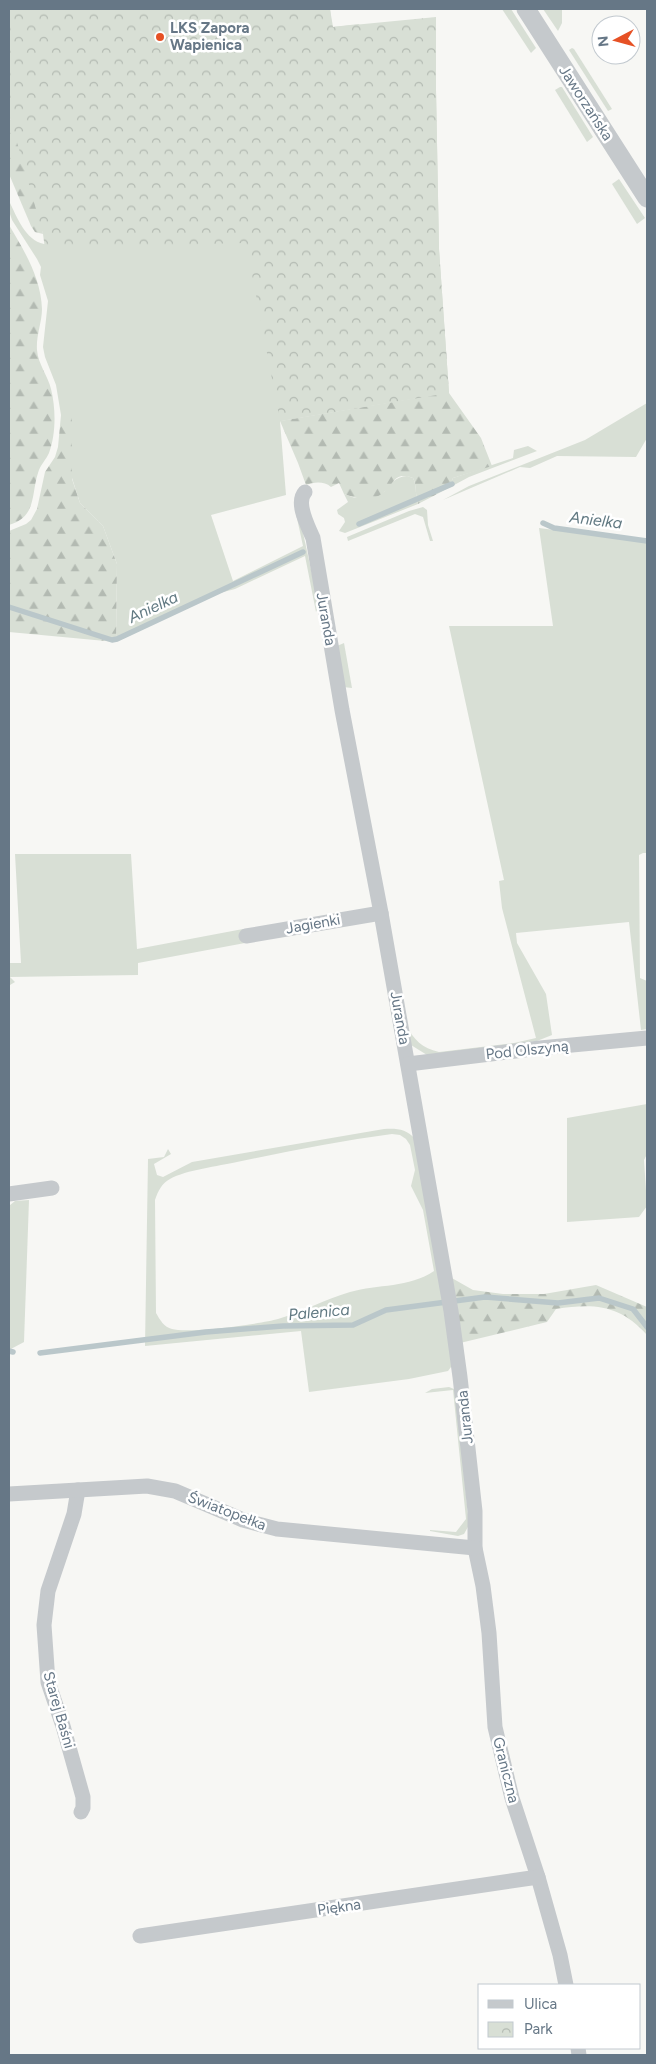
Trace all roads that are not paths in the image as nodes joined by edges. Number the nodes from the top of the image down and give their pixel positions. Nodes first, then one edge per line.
1 (526, 9) edge
2 (647, 198) edge
3 (305, 492) dead end
4 (381, 912) junction
5 (246, 936) dead end
6 (647, 1038) edge
7 (408, 1064) junction
8 (52, 1188) dead end
9 (9, 1194) edge
10 (78, 1490) junction
11 (9, 1494) edge
12 (475, 1548) junction
13 (81, 1812) dead end
14 (538, 1877) junction
15 (140, 1936) dead end
16 (566, 1984) edge

1 - 2 street, Jaworzańska
3 - 4 street, Juranda
4 - 5 street, Jagienki
4 - 7 street, Juranda
6 - 7 street, Pod Olszyną
7 - 12 street, Juranda
8 - 9 street
10 - 11 street, Światopełka
10 - 12 street, Światopełka
10 - 13 street, Starej Baśni
12 - 14 street, Graniczna
14 - 15 street, Piękna
14 - 16 street, Graniczna

